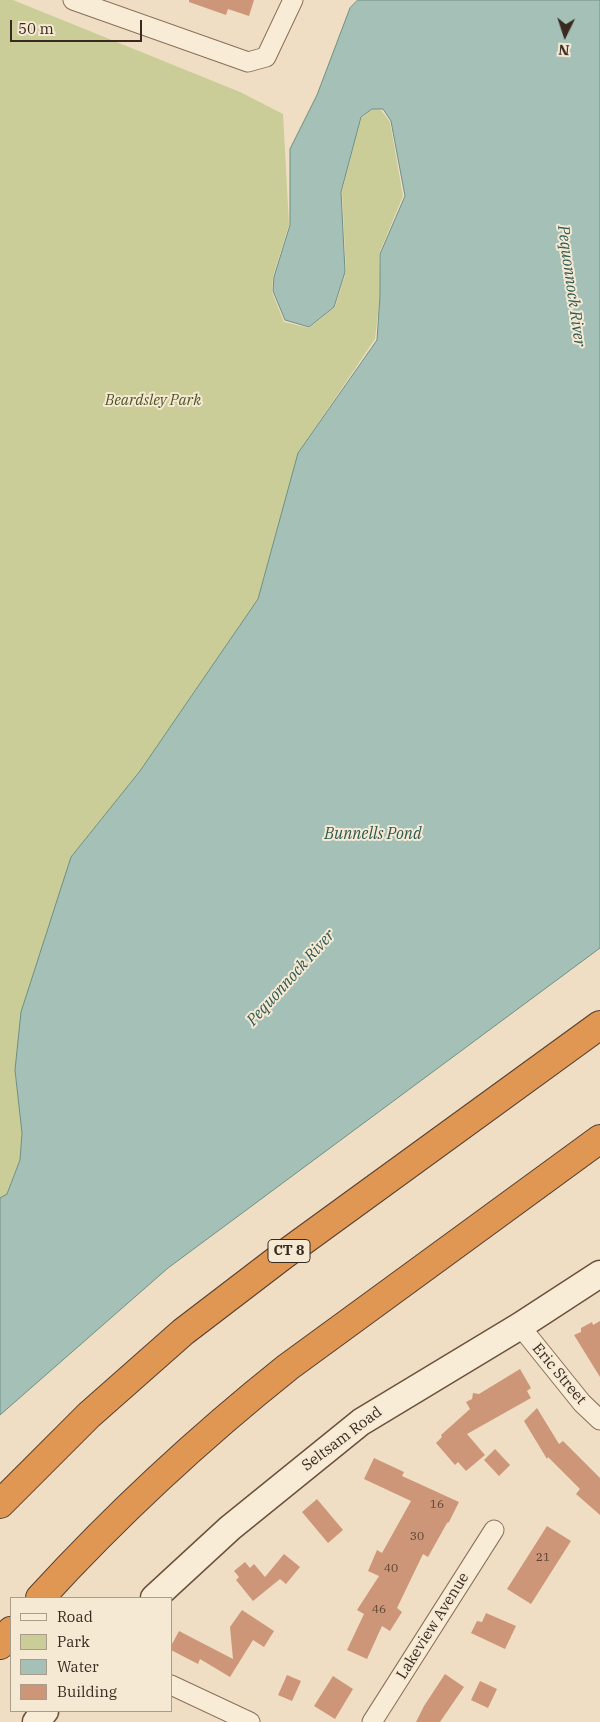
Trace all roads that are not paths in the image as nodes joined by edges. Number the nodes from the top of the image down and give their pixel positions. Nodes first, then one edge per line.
1 (73, 0) edge
2 (293, 0) edge
3 (600, 1024) edge
4 (600, 1139) edge
5 (600, 1274) edge
6 (520, 1326) junction
7 (600, 1420) edge
8 (0, 1504) edge
9 (494, 1530) dead end
10 (41, 1597) edge
11 (155, 1597) edge
12 (10, 1633) edge
13 (0, 1645) edge
14 (172, 1685) edge
15 (44, 1712) edge
16 (36, 1722) edge
17 (250, 1722) edge
18 (372, 1722) edge

1 - 2 street
3 - 8 highway, CT 8
4 - 10 highway
5 - 6 main road, Seltsam Road
6 - 7 street, Eric Street
6 - 11 main road, Seltsam Road
9 - 18 street, Lakeview Avenue
12 - 13 highway
14 - 17 street
15 - 16 main road

